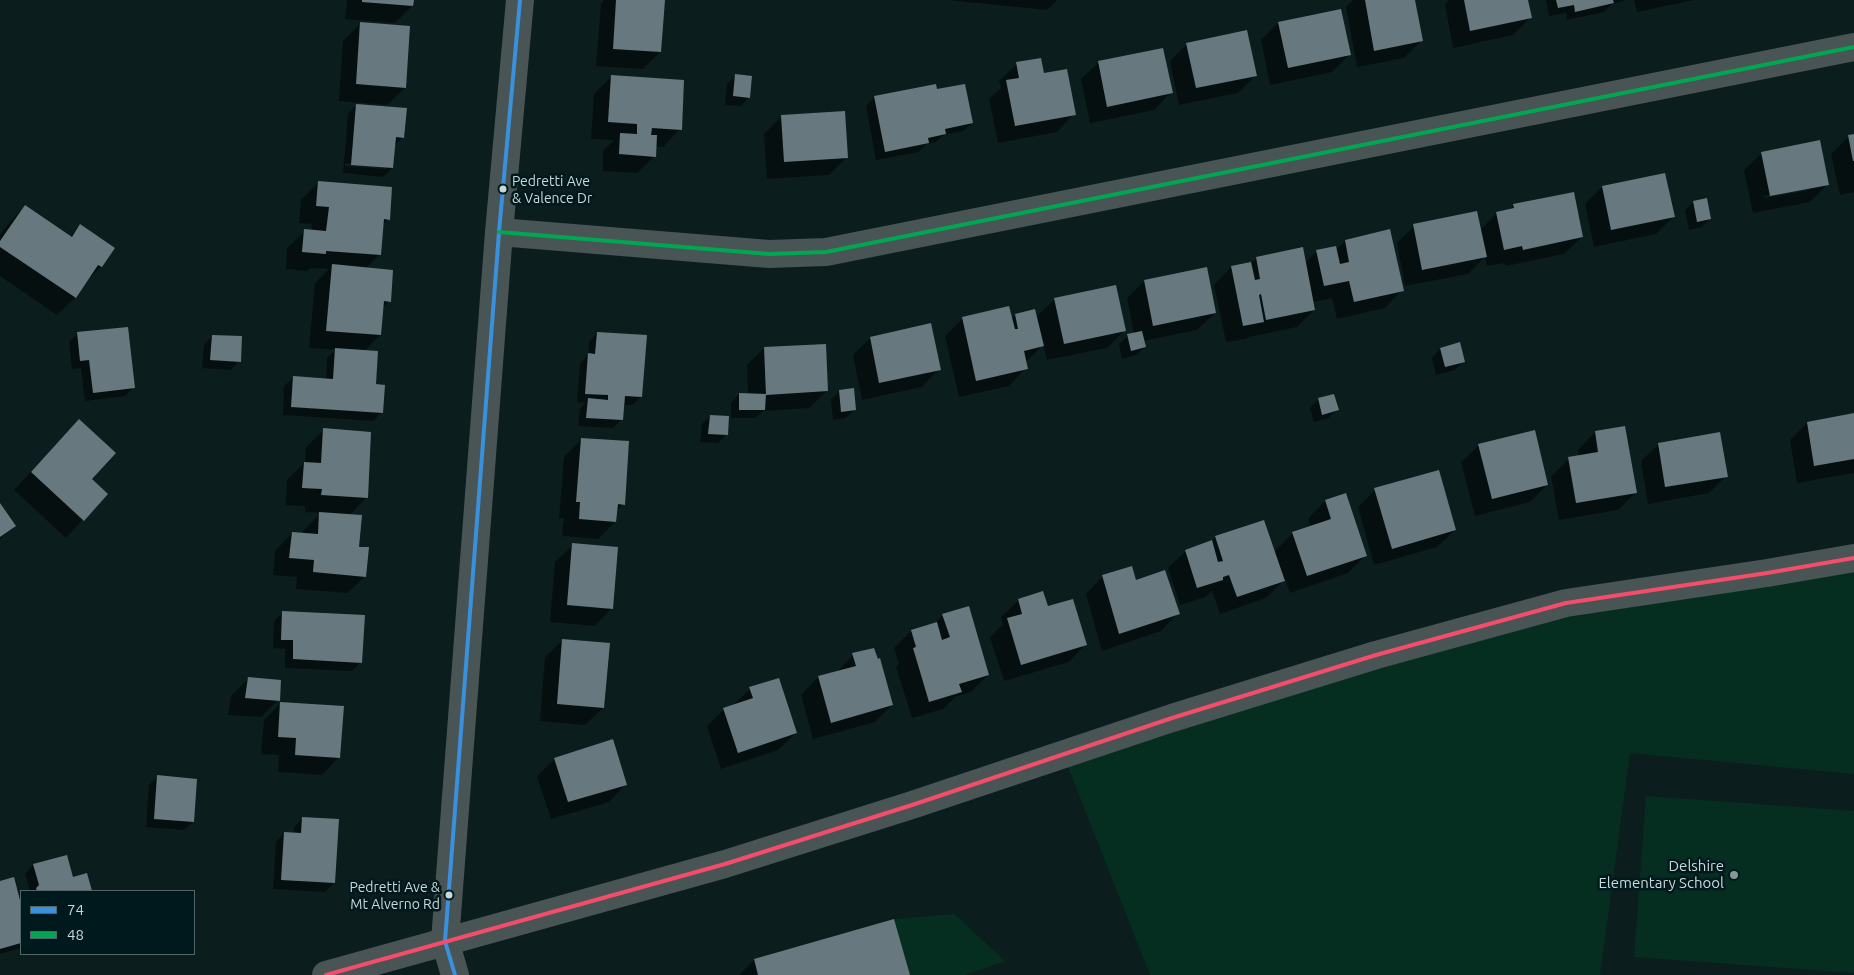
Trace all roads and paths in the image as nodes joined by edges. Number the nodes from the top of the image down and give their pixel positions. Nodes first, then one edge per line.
1 (520, 0) edge
2 (1854, 47) edge
3 (499, 232) junction
4 (1854, 558) edge
5 (445, 941) junction
6 (326, 975) edge
7 (455, 975) edge

1 - 3 street
2 - 3 street
3 - 5 street
4 - 5 street
5 - 6 street
5 - 7 street

